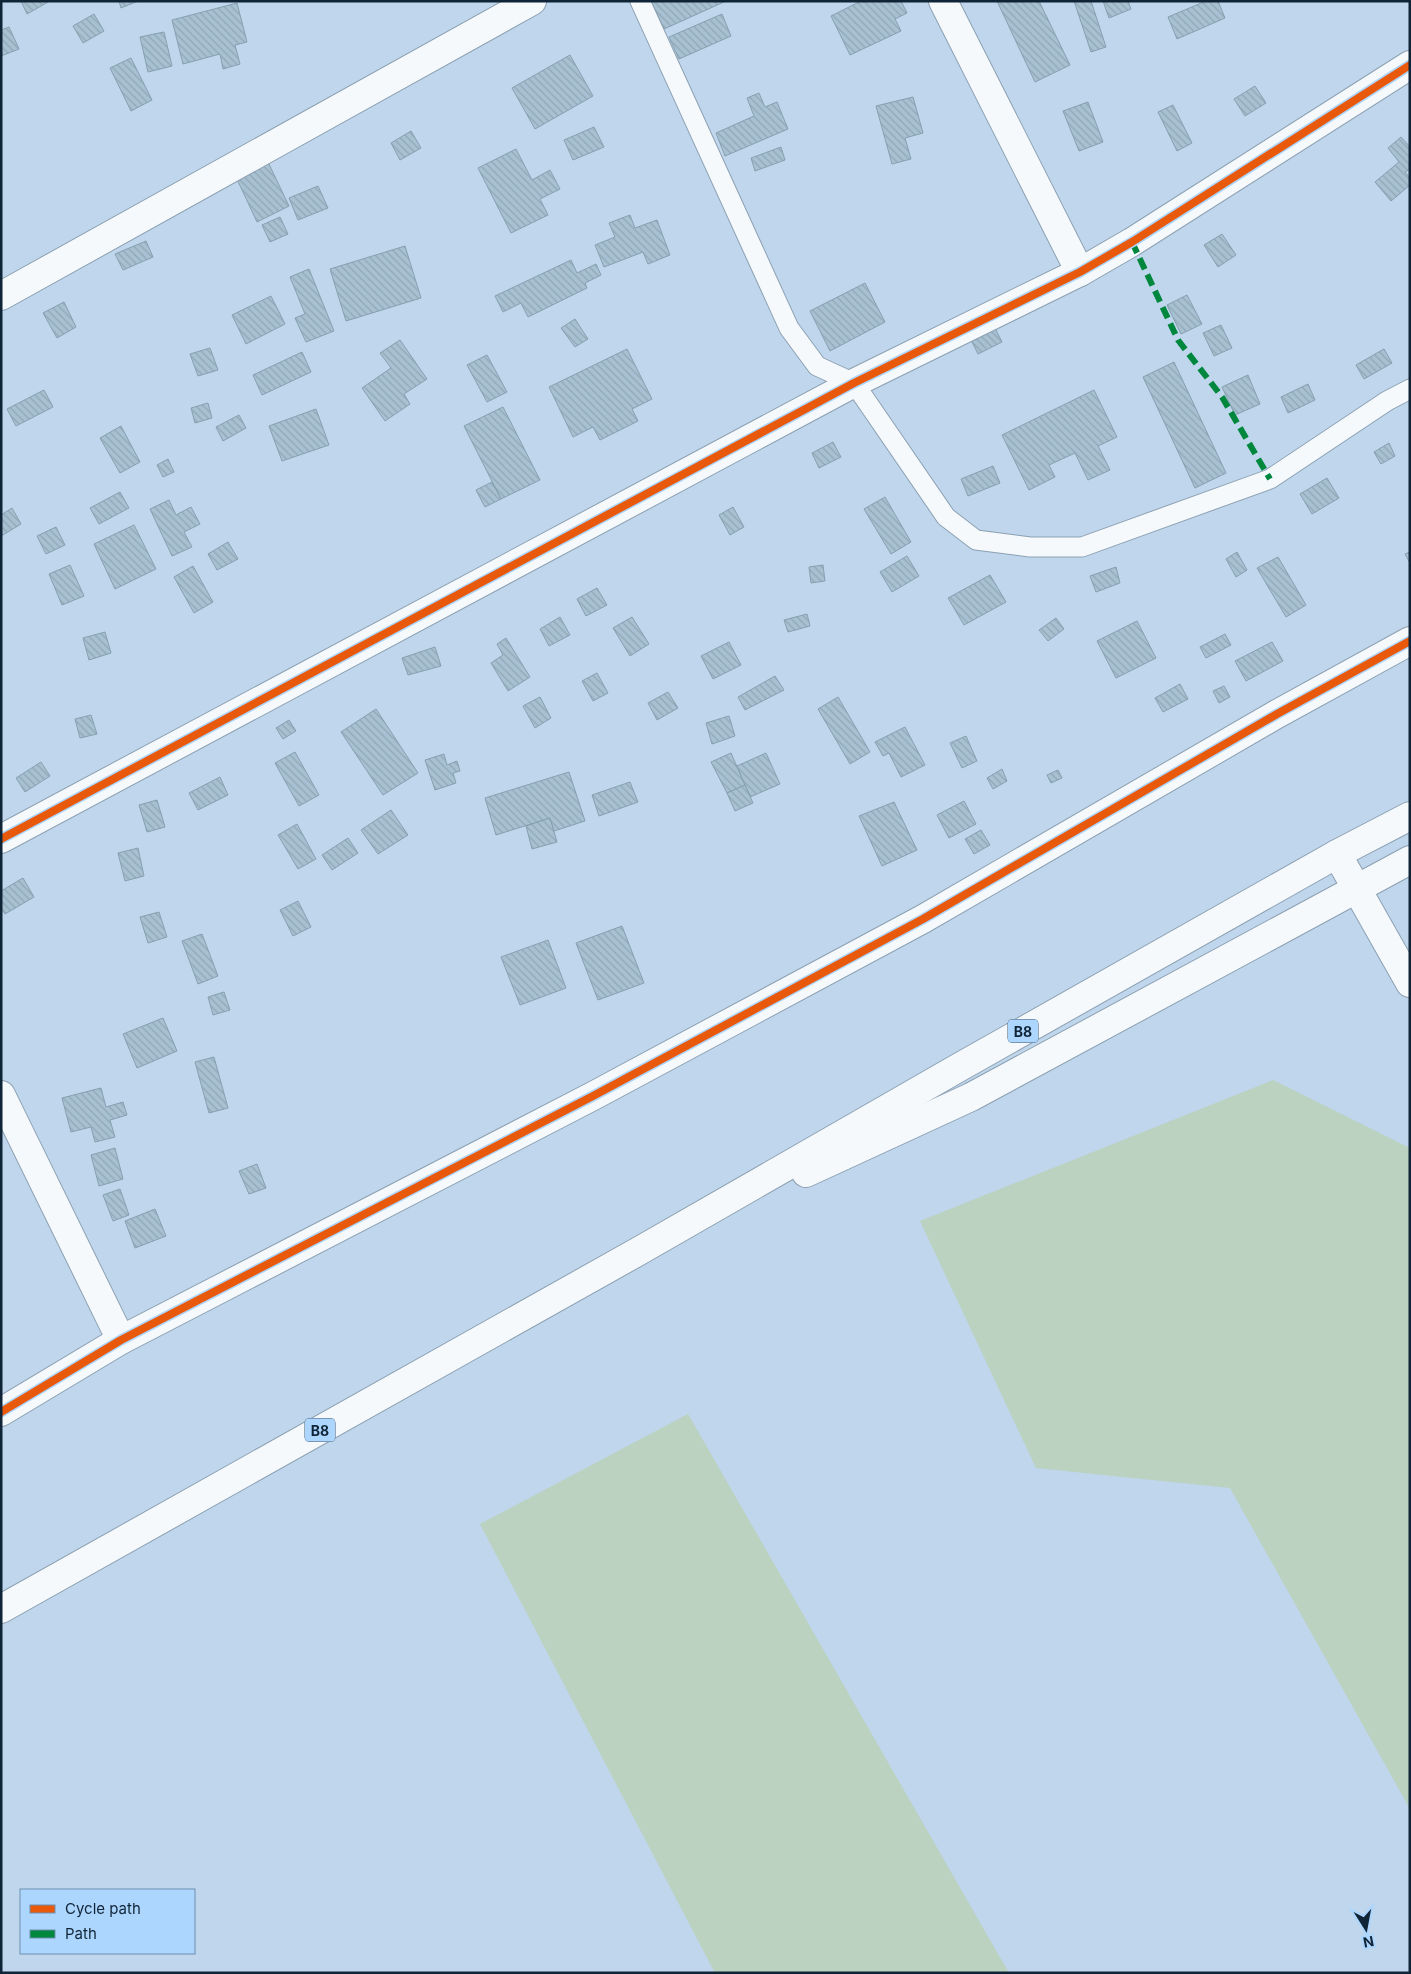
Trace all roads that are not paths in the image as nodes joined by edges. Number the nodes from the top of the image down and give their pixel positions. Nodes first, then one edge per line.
1 (532, 1) edge
2 (640, 1) edge
3 (943, 1) edge
4 (1410, 65) edge
5 (1080, 272) junction
6 (1, 296) edge
7 (854, 383) junction
8 (1410, 389) edge
9 (1410, 641) edge
10 (1410, 816) edge
11 (1, 839) edge
12 (1337, 854) junction
13 (1410, 860) edge
14 (1356, 889) junction
15 (1410, 983) edge
16 (1, 1095) edge
17 (639, 1251) junction
18 (121, 1340) junction
19 (1, 1412) edge
20 (1, 1609) edge

1 - 6 main road
2 - 7 lane
3 - 5 main road
4 - 5 main road
5 - 7 main road
7 - 8 lane
7 - 11 main road
9 - 18 main road
10 - 12 main road, B8
12 - 14 main road
12 - 17 main road, B8
13 - 14 main road, B8
14 - 15 main road
14 - 17 main road, B8
16 - 18 main road
17 - 20 main road, B8
18 - 19 main road

